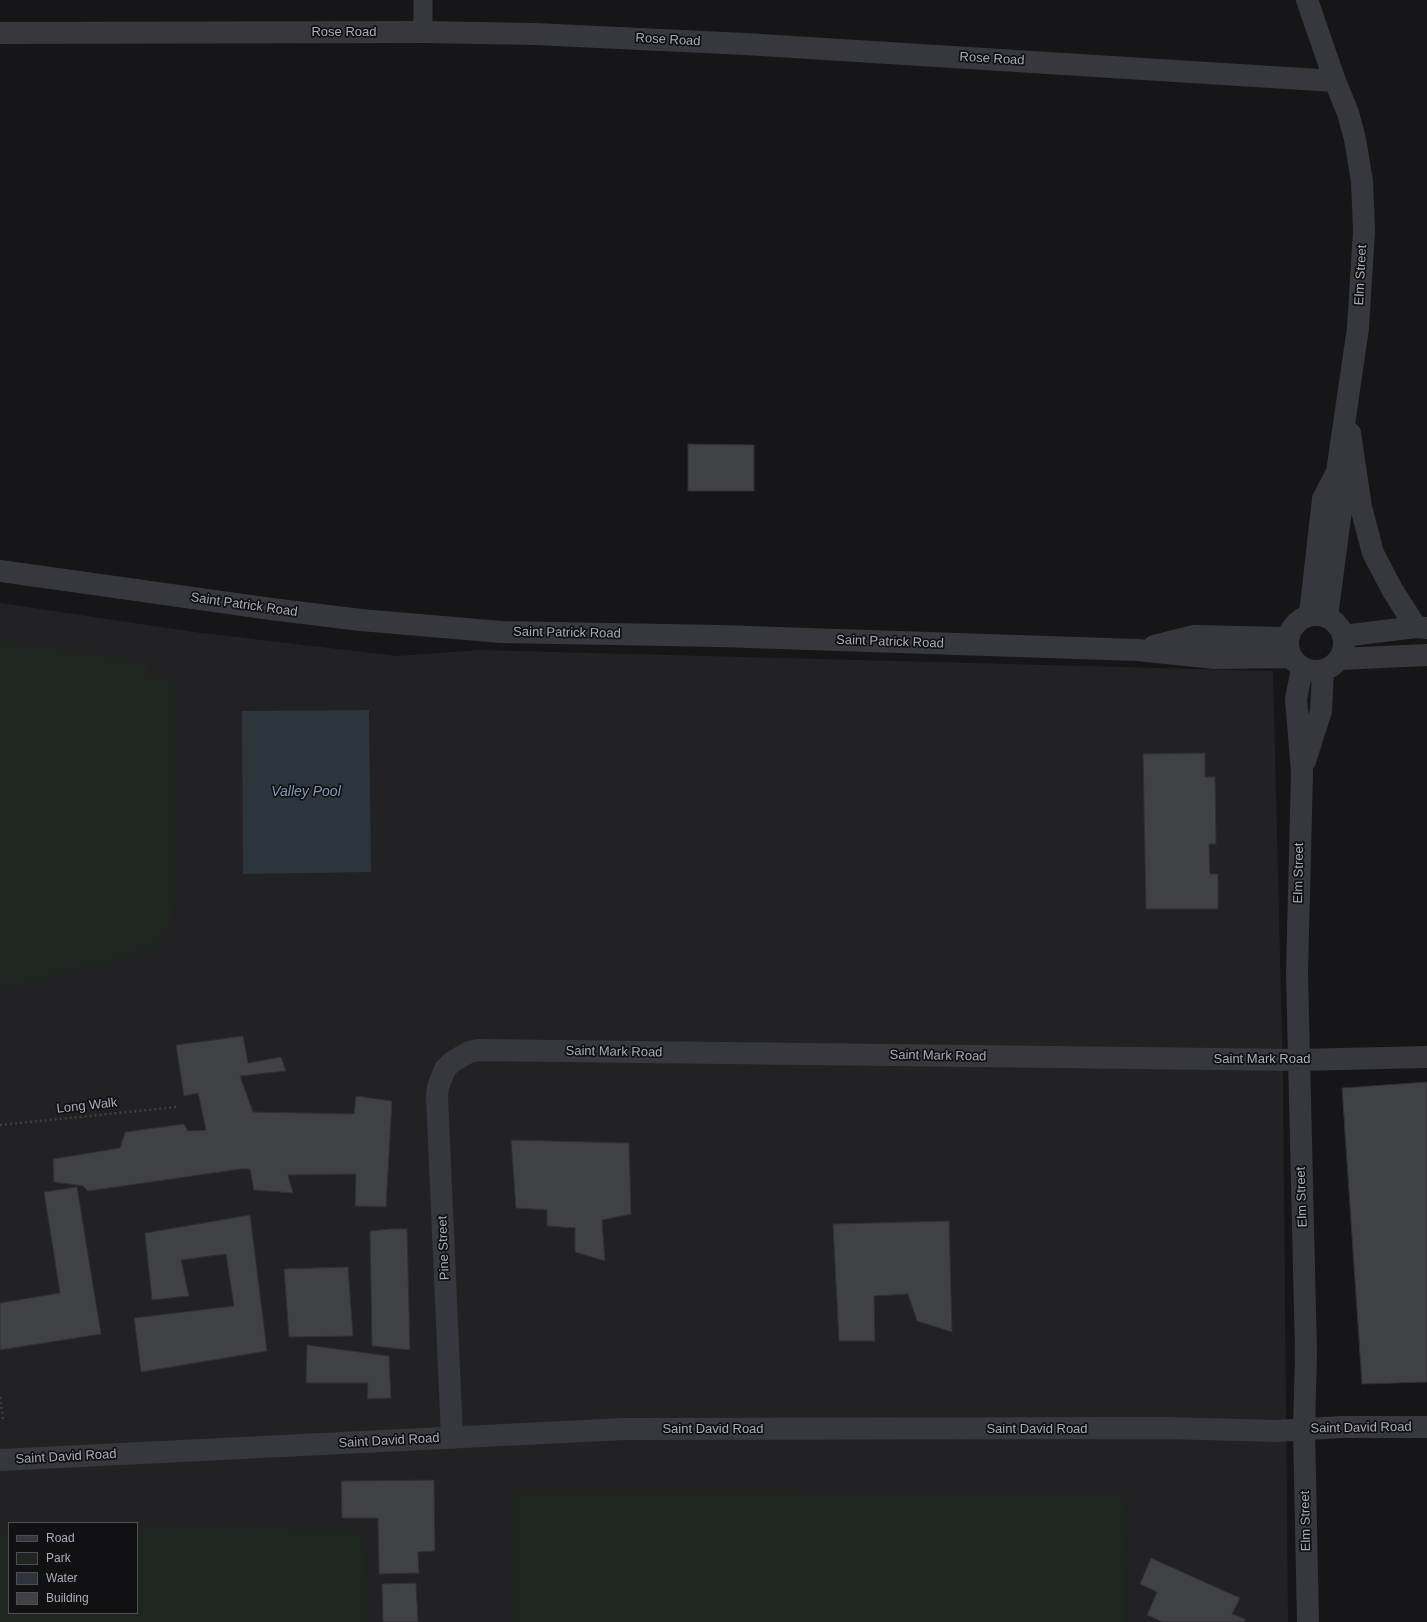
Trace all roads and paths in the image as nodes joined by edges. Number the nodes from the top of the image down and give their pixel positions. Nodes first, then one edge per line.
1 (423, 0) edge
2 (1307, 0) edge
3 (423, 32) junction
4 (0, 33) edge
5 (1335, 81) junction
6 (1347, 410) junction
7 (0, 571) edge
8 (1319, 615) junction
9 (1422, 627) edge
10 (1343, 636) junction
11 (1427, 656) edge
12 (1308, 659) junction
13 (1427, 1057) edge
14 (1299, 1060) junction
15 (452, 1062) joint
16 (177, 1107) dead end
17 (0, 1125) edge
18 (0, 1398) edge
19 (3, 1419) dead end
20 (1427, 1427) edge
21 (1304, 1429) junction
22 (452, 1437) junction
23 (0, 1460) edge
24 (1308, 1622) edge

1 - 3 lane
2 - 5 street, Elm Street
3 - 4 street, Rose Road
3 - 5 street, Rose Road
5 - 6 street, Elm Street
6 - 8 street, Elm Street
6 - 9 street
7 - 12 street, Saint Patrick Road
8 - 10 street
8 - 12 street
9 - 10 street
10 - 12 street, Elm Street
11 - 12 street, Saint Patrick Road
12 - 14 street, Elm Street
13 - 14 street, Saint Mark Road
14 - 15 street, Saint Mark Road
14 - 21 street, Elm Street
15 - 22 street, Pine Street
16 - 17 path, Long Walk
18 - 19 path
20 - 21 street, Saint David Road
21 - 22 street, Saint David Road
21 - 24 street, Elm Street
22 - 23 street, Saint David Road

